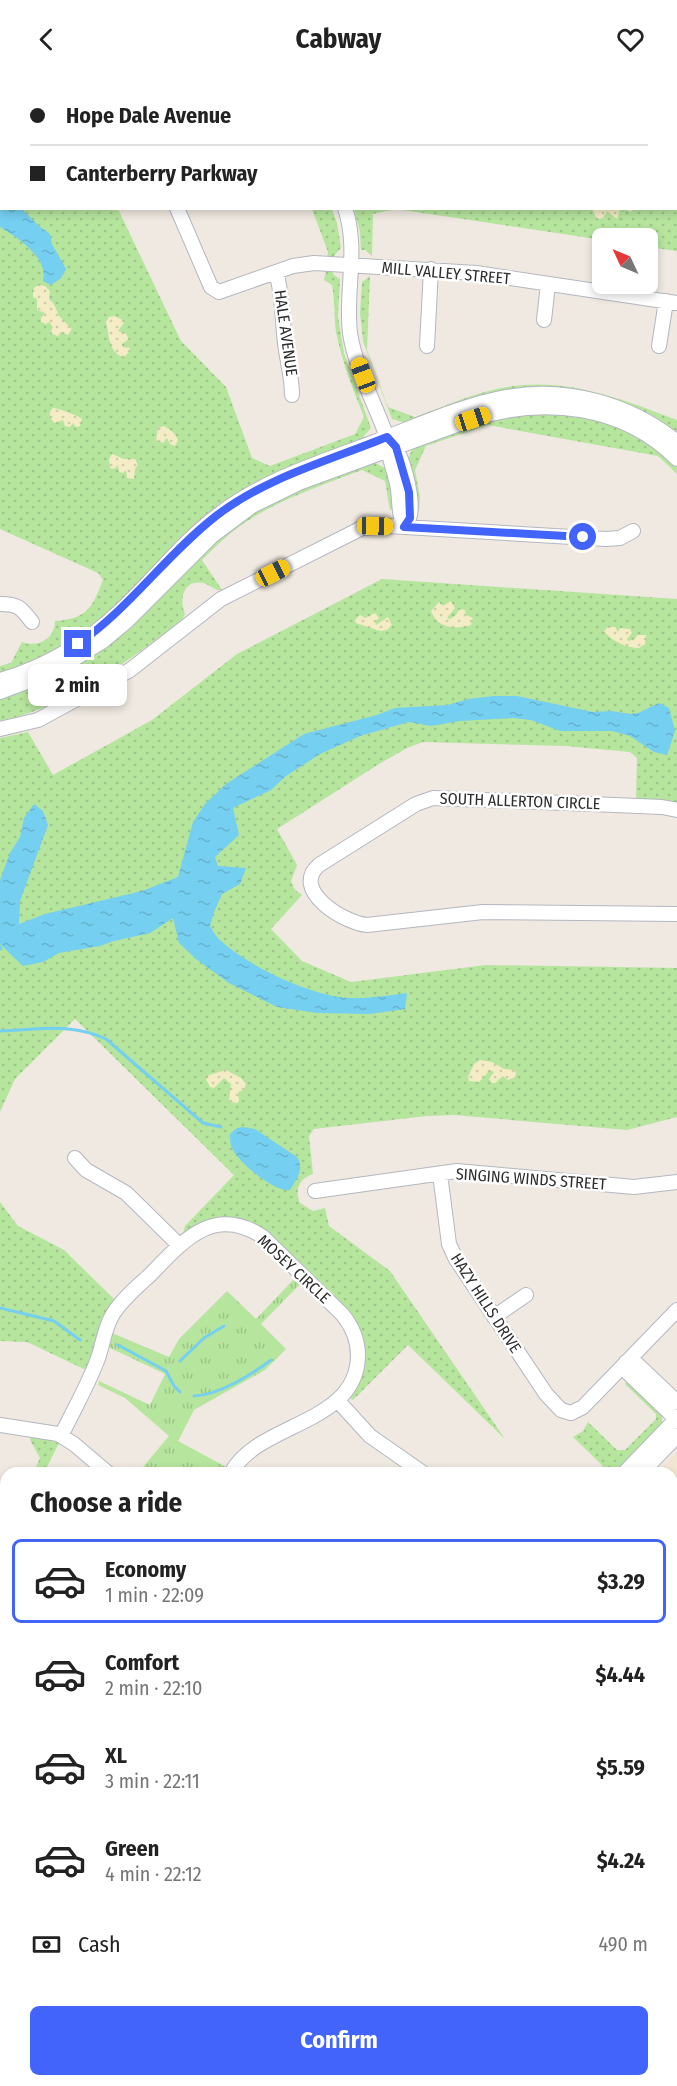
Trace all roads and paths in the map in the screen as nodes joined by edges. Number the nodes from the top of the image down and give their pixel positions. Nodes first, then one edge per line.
1 (178, 210) edge
2 (345, 210) edge
3 (352, 265) junction
4 (431, 269) junction
5 (276, 272) junction
6 (548, 284) junction
7 (671, 302) edge
8 (544, 320) dead end
9 (427, 346) dead end
10 (659, 346) dead end
11 (292, 395) dead end
12 (677, 442) edge
13 (390, 445) junction
14 (677, 459) edge
15 (404, 527) junction
16 (633, 531) dead end
17 (0, 604) edge
18 (32, 621) dead end
19 (0, 680) edge
20 (0, 692) edge
21 (0, 729) edge
22 (677, 810) edge
23 (677, 914) edge
24 (75, 1158) dead end
25 (440, 1173) junction
26 (677, 1182) edge
27 (315, 1191) dead end
28 (179, 1245) junction
29 (526, 1295) dead end
30 (677, 1310) edge
31 (494, 1317) junction
32 (627, 1362) junction
33 (338, 1401) junction
34 (677, 1402) edge
35 (677, 1419) edge
36 (0, 1425) edge
37 (61, 1436) junction
38 (677, 1436) edge
39 (100, 1467) edge
40 (235, 1467) edge
41 (414, 1467) edge
42 (630, 1467) edge
43 (647, 1467) edge

1 - 5 street, MILL VALLEY STREET
2 - 3 street
3 - 4 street, MILL VALLEY STREET
3 - 5 street, MILL VALLEY STREET
3 - 13 street
4 - 6 street, MILL VALLEY STREET
4 - 9 street
5 - 11 street, HALE AVENUE
6 - 7 street, MILL VALLEY STREET
6 - 8 street
7 - 10 street
12 - 13 street
13 - 14 street
13 - 15 street
13 - 19 street
13 - 20 street
15 - 16 street
15 - 21 street
17 - 18 street
22 - 23 street, SOUTH ALLERTON CIRCLE
24 - 28 street
25 - 26 street, SINGING WINDS STREET
25 - 27 street, SINGING WINDS STREET
25 - 31 street, HAZY HILLS DRIVE
28 - 33 street, MOSEY CIRCLE
28 - 37 street, MOSEY CIRCLE
29 - 31 street
30 - 32 street
31 - 32 street, HAZY HILLS DRIVE
32 - 34 street
32 - 35 street
33 - 40 street, MOSEY CIRCLE
33 - 41 street
35 - 42 street
36 - 37 street
37 - 39 street
38 - 43 street

